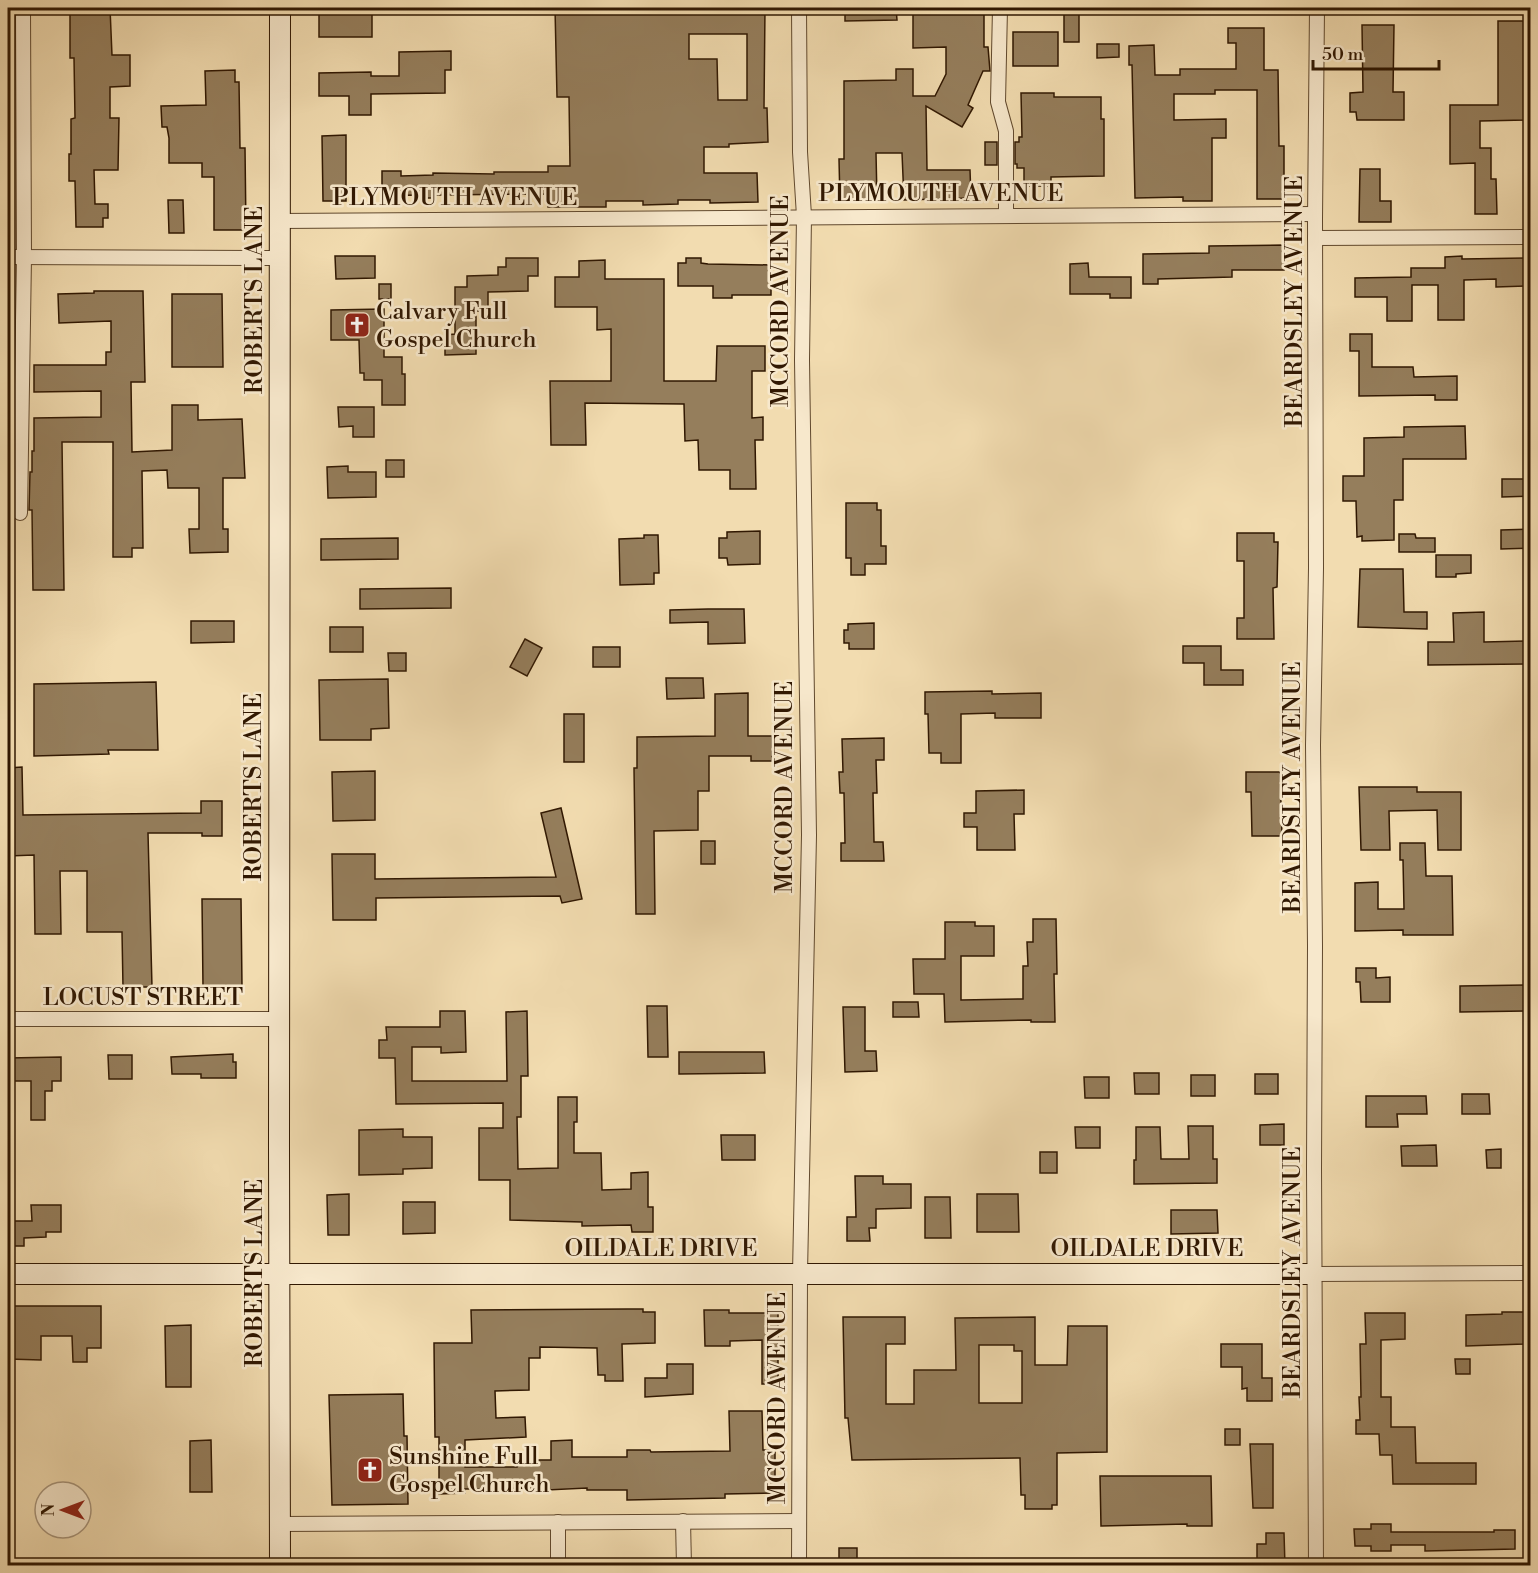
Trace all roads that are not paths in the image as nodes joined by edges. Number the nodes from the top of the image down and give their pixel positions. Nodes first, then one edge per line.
1 (23, 8) edge
2 (280, 8) edge
3 (799, 8) edge
4 (1000, 8) edge
5 (1317, 8) edge
6 (1315, 214) junction
7 (1006, 215) junction
8 (804, 216) junction
9 (279, 221) junction
10 (1530, 237) edge
11 (1315, 238) junction
12 (8, 257) edge
13 (24, 257) junction
14 (279, 258) junction
15 (20, 513) dead end
16 (8, 1019) edge
17 (279, 1019) junction
18 (800, 1273) junction
19 (1530, 1273) edge
20 (8, 1274) edge
21 (279, 1274) junction
22 (1314, 1274) junction
23 (683, 1521) junction
24 (799, 1521) junction
25 (558, 1522) junction
26 (280, 1524) junction
27 (280, 1566) edge
28 (558, 1566) edge
29 (684, 1566) edge
30 (799, 1566) edge
31 (1316, 1566) edge

1 - 13 street
2 - 9 main road, ROBERTS LANE
3 - 8 street, MCCORD AVENUE
4 - 7 street
5 - 6 street, BEARDSLEY AVENUE
6 - 7 street, PLYMOUTH AVENUE
6 - 11 street, BEARDSLEY AVENUE
7 - 8 street, PLYMOUTH AVENUE
8 - 9 street, PLYMOUTH AVENUE
8 - 18 street, MCCORD AVENUE
9 - 14 main road, ROBERTS LANE
10 - 11 street
11 - 22 street, BEARDSLEY AVENUE
12 - 13 street
13 - 14 street
13 - 15 street
14 - 17 main road, ROBERTS LANE
16 - 17 street, LOCUST STREET
17 - 21 main road, ROBERTS LANE
18 - 21 main road, OILDALE DRIVE
18 - 22 main road, OILDALE DRIVE
18 - 24 street, MCCORD AVENUE
19 - 22 street
20 - 21 main road, OILDALE DRIVE
21 - 26 main road, ROBERTS LANE
22 - 31 street, BEARDSLEY AVENUE
23 - 24 street
23 - 25 street
23 - 29 street
24 - 30 street, MCCORD AVENUE
25 - 26 street
25 - 28 street
26 - 27 main road, ROBERTS LANE

